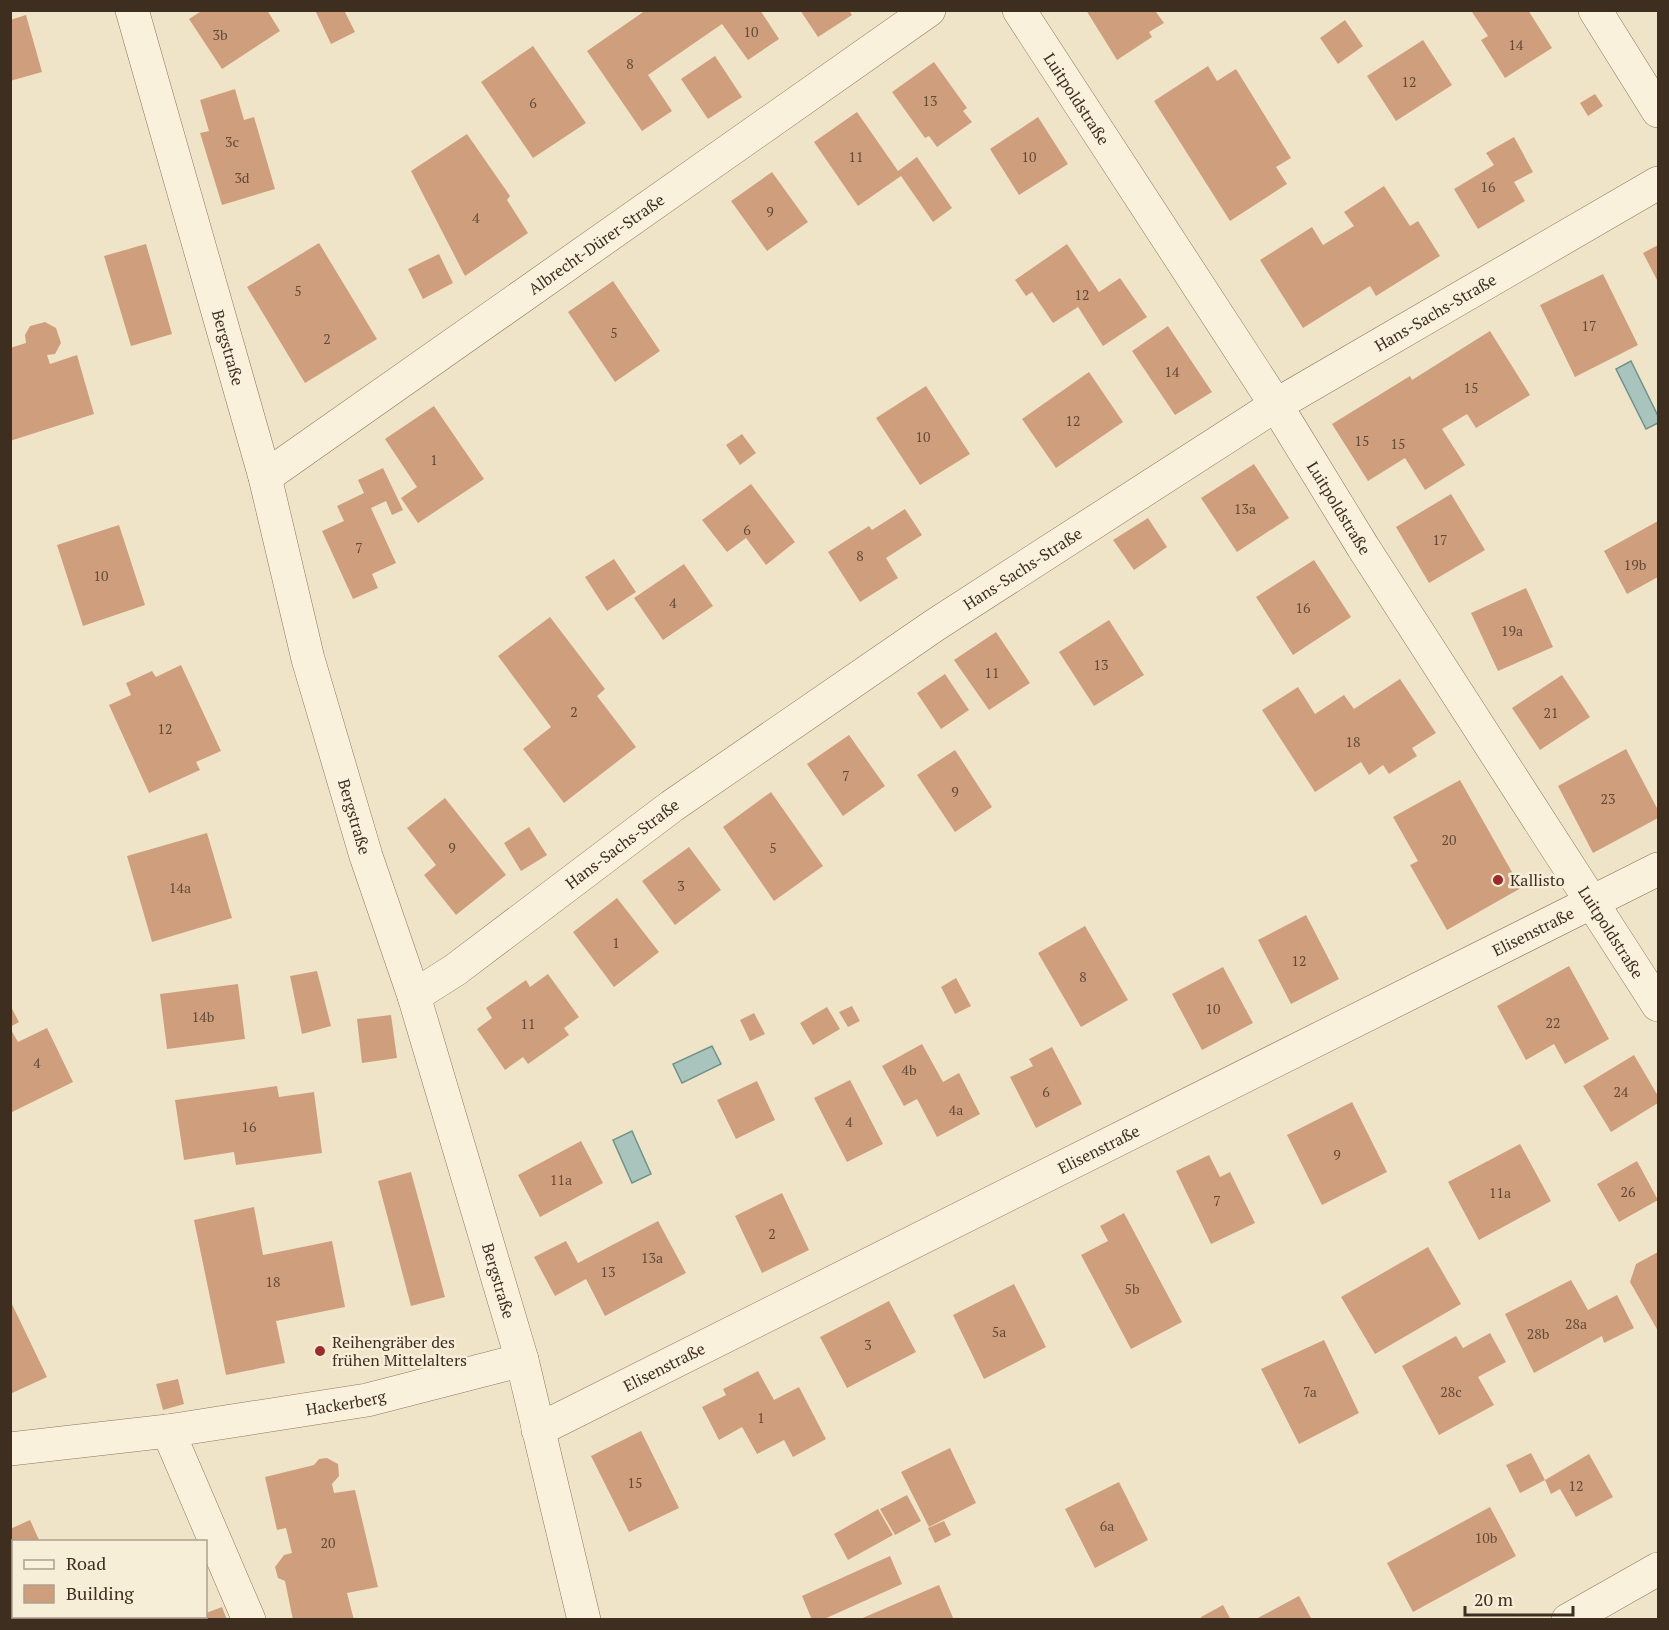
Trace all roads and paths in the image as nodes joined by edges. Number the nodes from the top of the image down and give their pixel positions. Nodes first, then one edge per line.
1 (929, 10) edge
2 (1019, 10) edge
3 (1595, 10) edge
4 (137, 13) edge
5 (1659, 111) edge
6 (1659, 183) edge
7 (1275, 405) junction
8 (265, 477) junction
9 (1659, 869) edge
10 (1592, 903) junction
11 (414, 996) junction
12 (1659, 1005) edge
13 (522, 1360) junction
14 (538, 1430) junction
15 (168, 1431) junction
16 (10, 1449) edge
17 (1659, 1569) edge
18 (249, 1620) edge
19 (584, 1620) edge
20 (1568, 1620) edge

1 - 8 street, Albrecht-Dürer-Straße
2 - 7 street, Luitpoldstraße
3 - 5 street
4 - 8 street, Bergstraße
6 - 7 street, Hans-Sachs-Straße
7 - 10 street, Luitpoldstraße
7 - 11 street, Hans-Sachs-Straße
8 - 11 street, Bergstraße
9 - 10 street, Elisenstraße
10 - 12 street, Luitpoldstraße
10 - 14 street, Elisenstraße
11 - 13 street, Bergstraße
13 - 14 street, Bergstraße
13 - 15 street, Hackerberg
14 - 19 street, Bergstraße
15 - 16 street, Hackerberg
15 - 18 street
17 - 20 street

